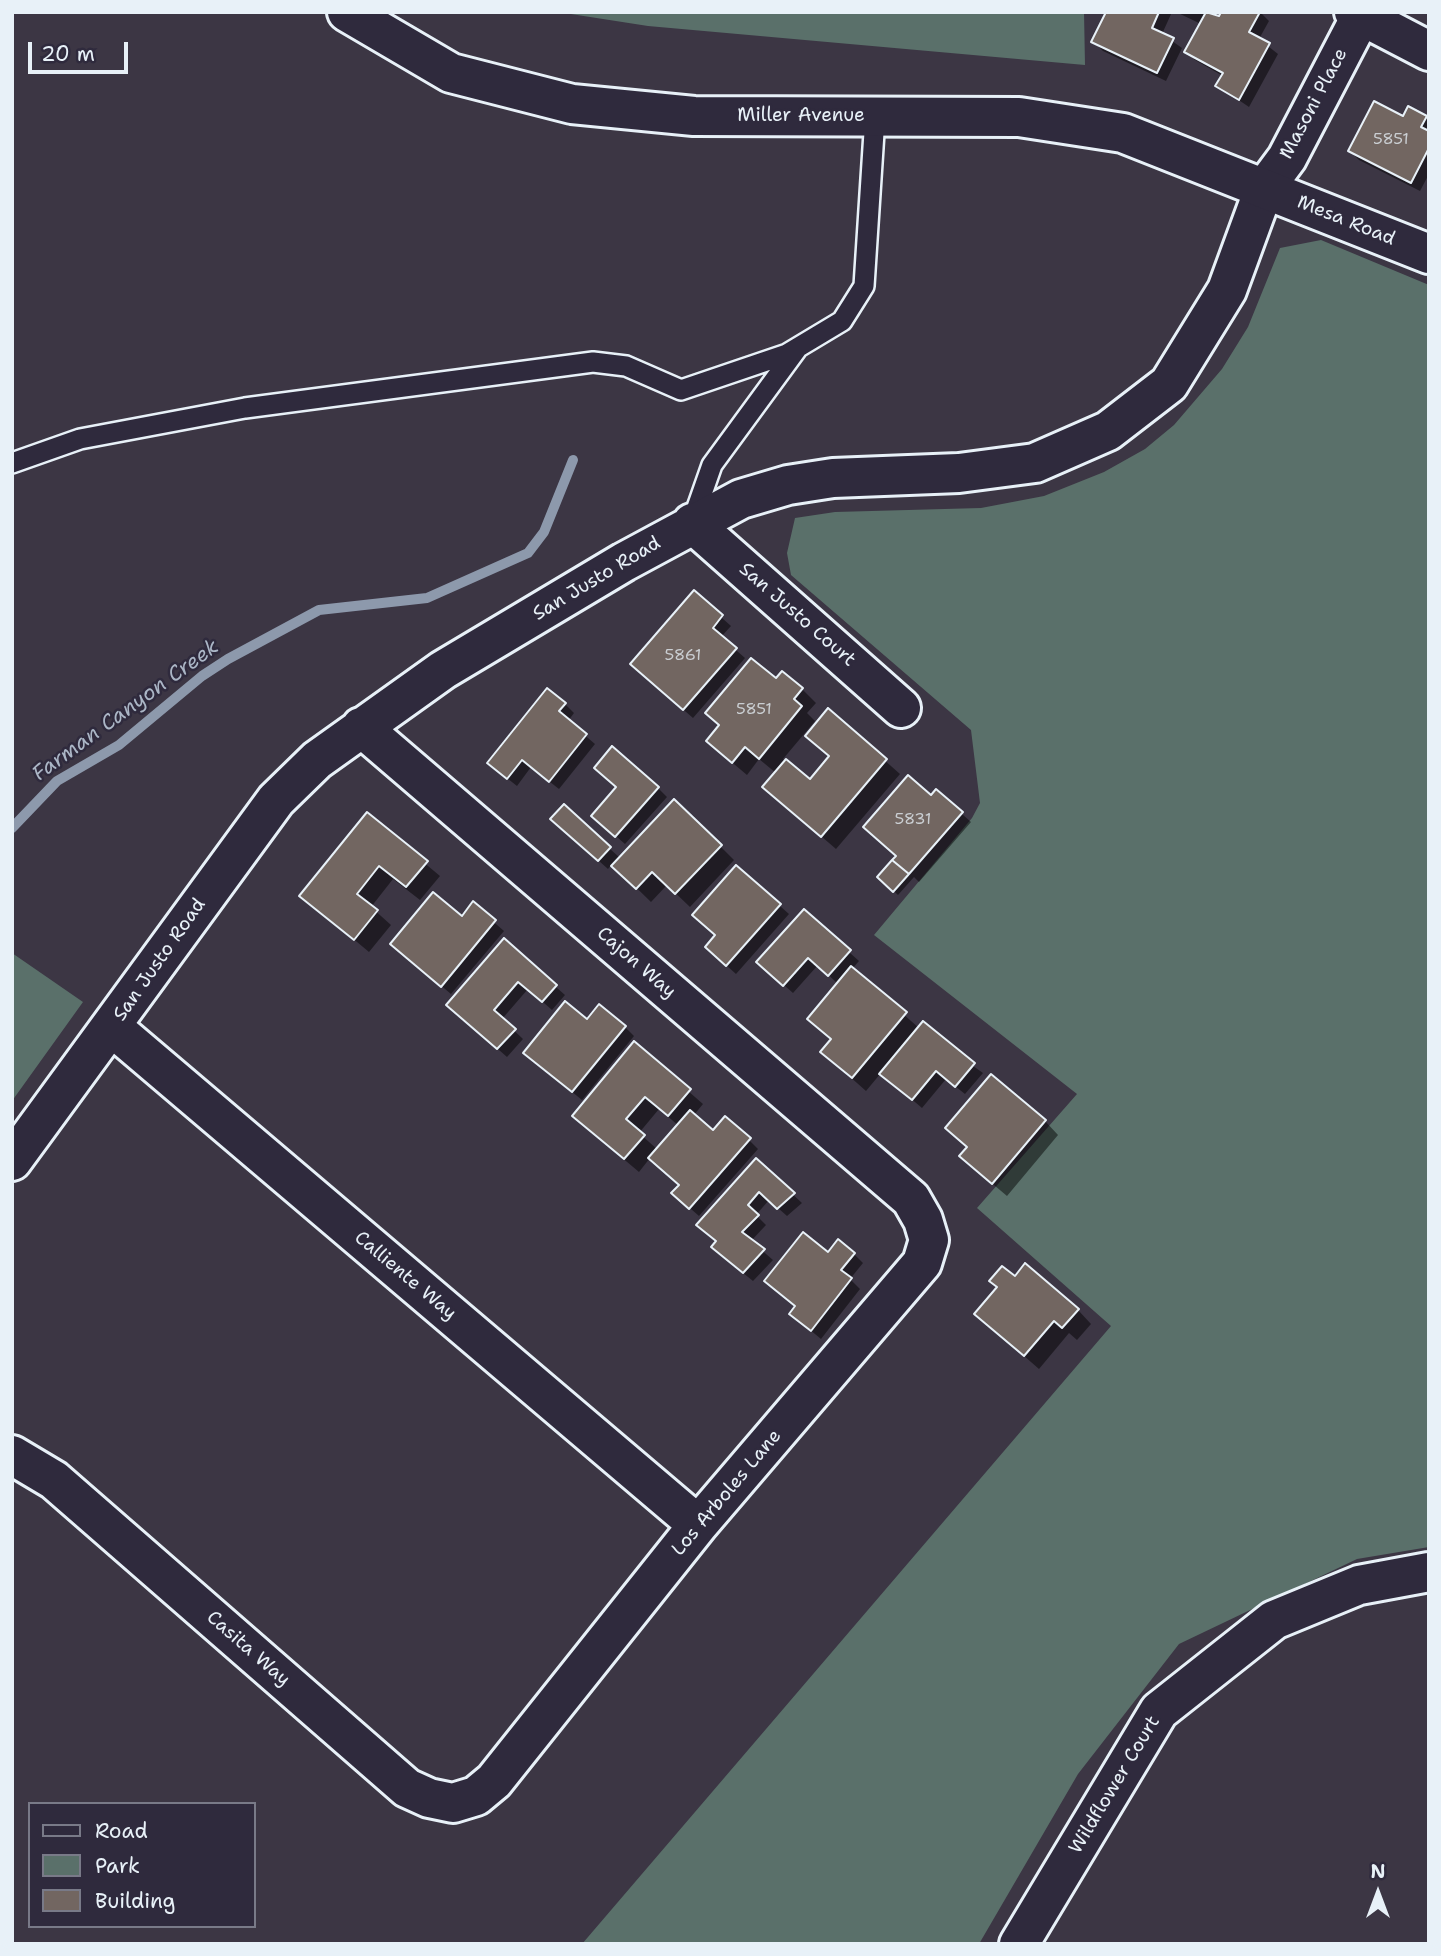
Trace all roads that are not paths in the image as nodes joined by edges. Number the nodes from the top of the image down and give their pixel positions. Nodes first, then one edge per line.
1 (348, 12) edge
2 (1358, 14) edge
3 (1429, 51) edge
4 (875, 117) junction
5 (1264, 189) junction
6 (1429, 254) edge
7 (798, 348) junction
8 (12, 463) edge
9 (692, 523) junction
10 (901, 708) dead end
11 (361, 727) junction
12 (112, 1027) junction
13 (12, 1161) edge
14 (911, 1199) joint
15 (12, 1455) edge
16 (698, 1525) junction
17 (1429, 1572) edge
18 (494, 1781) joint
19 (1019, 1944) edge

1 - 4 street, Miller Avenue
2 - 3 street, Masoni Place
2 - 5 street, Masoni Place
4 - 5 street, Miller Avenue
4 - 7 lane
5 - 6 street, Mesa Road
5 - 9 street, San Justo Road
7 - 8 lane
7 - 9 lane
9 - 10 street, San Justo Court
9 - 11 street, San Justo Road
11 - 12 street, San Justo Road
11 - 14 street, Cajon Way
12 - 13 street, San Justo Road
12 - 16 street, Calliente Way
14 - 16 street, Los Arboles Lane
15 - 18 street, Casita Way
16 - 18 street, Los Arboles Lane
17 - 19 street, Wildflower Court

